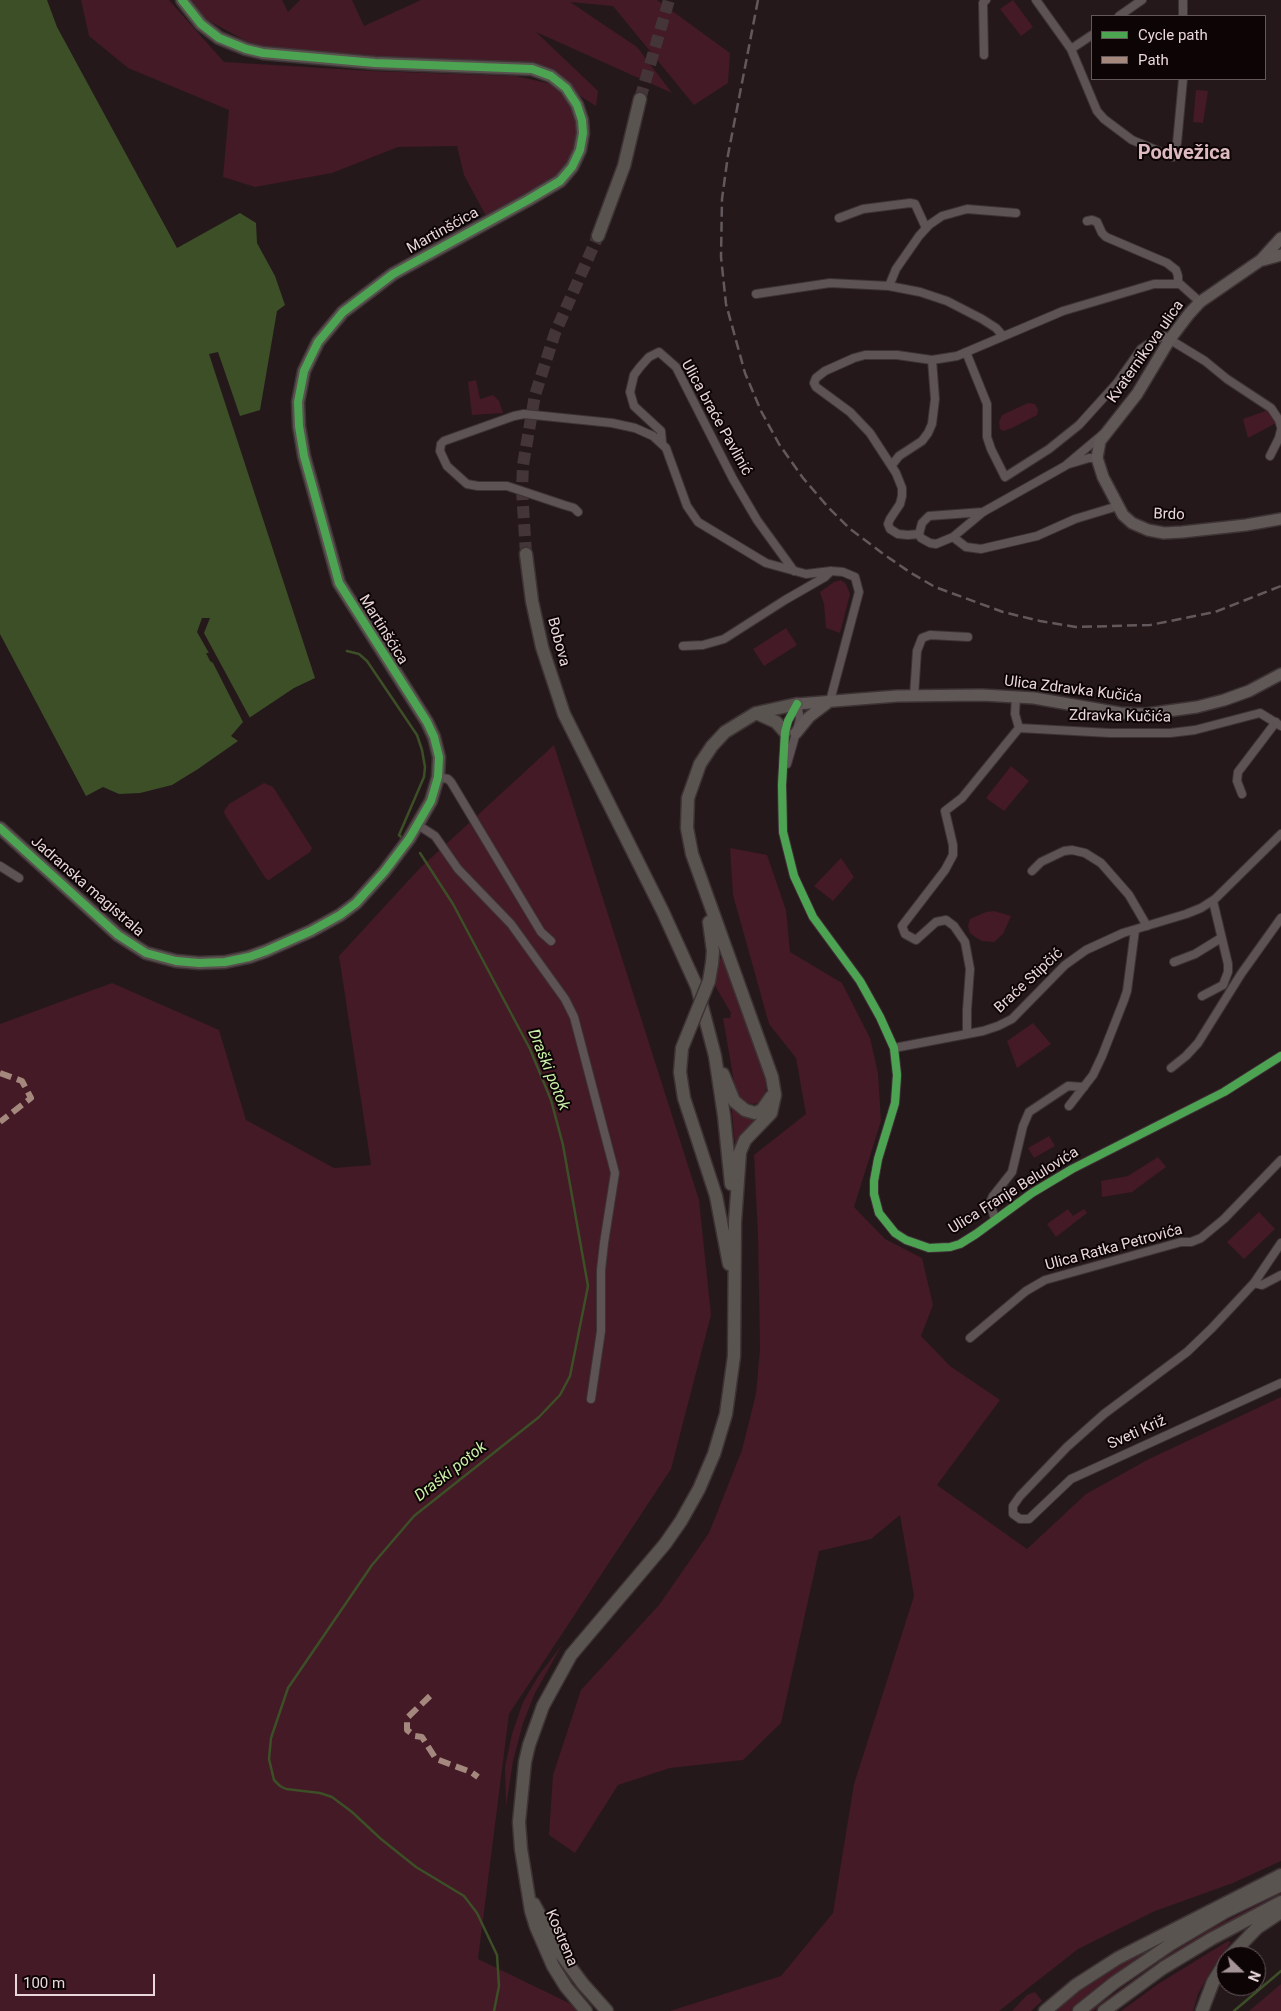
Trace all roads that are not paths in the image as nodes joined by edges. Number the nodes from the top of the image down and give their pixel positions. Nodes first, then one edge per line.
1 (182, 0) edge
2 (986, 0) edge
3 (1036, 0) edge
4 (1142, 0) edge
5 (1183, 0) edge
6 (1120, 15) edge
7 (1183, 15) edge
8 (1091, 36) edge
9 (1071, 49) junction
10 (984, 55) dead end
11 (1183, 80) edge
12 (640, 99) tunnel mouth
13 (1016, 213) dead end
14 (839, 218) dead end
15 (1087, 221) dead end
16 (926, 228) junction
17 (598, 236) tunnel mouth
18 (1281, 238) edge
19 (1281, 250) edge
20 (1281, 255) edge
21 (1261, 260) junction
22 (1178, 283) junction
23 (889, 286) junction
24 (756, 294) dead end
25 (1200, 302) junction
26 (1003, 336) junction
27 (1170, 339) junction
28 (966, 352) junction
29 (932, 360) junction
30 (1281, 429) edge
31 (1107, 430) junction
32 (662, 442) junction
33 (1270, 456) dead end
34 (1097, 458) junction
35 (892, 465) junction
36 (1065, 466) junction
37 (1118, 506) junction
38 (578, 512) dead end
39 (983, 512) junction
40 (1281, 519) edge
41 (919, 534) junction
42 (953, 537) junction
43 (526, 554) tunnel mouth
44 (794, 571) junction
45 (831, 571) junction
46 (968, 638) dead end
47 (683, 646) dead end
48 (1281, 674) edge
49 (914, 696) junction
50 (1016, 696) junction
51 (830, 701) junction
52 (797, 704) junction
53 (756, 714) junction
54 (1279, 724) edge
55 (1019, 728) junction
56 (790, 732) junction
57 (438, 778) junction
58 (1242, 794) dead end
59 (418, 824) junction
60 (0, 828) edge
61 (1281, 834) edge
62 (0, 866) edge
63 (1032, 871) dead end
64 (19, 878) dead end
65 (702, 883) junction
66 (1213, 900) junction
67 (1281, 918) edge
68 (1147, 926) junction
69 (1135, 930) junction
70 (1221, 938) junction
71 (552, 941) dead end
72 (1174, 962) dead end
73 (1202, 996) dead end
74 (967, 1034) junction
75 (894, 1048) junction
76 (1281, 1056) edge
77 (1171, 1068) dead end
78 (773, 1085) junction
79 (724, 1086) junction
80 (1084, 1087) junction
81 (1069, 1106) dead end
82 (1281, 1160) edge
83 (995, 1219) junction
84 (735, 1222) junction
85 (1281, 1243) edge
86 (1281, 1275) edge
87 (1254, 1283) junction
88 (736, 1298) junction
89 (970, 1338) dead end
90 (1281, 1383) edge
91 (591, 1399) dead end
92 (1281, 1875) edge
93 (1281, 1885) edge
94 (528, 1890) junction
95 (1281, 1902) edge
96 (1281, 1912) edge
97 (1240, 1946) edge
98 (1216, 1977) edge
99 (586, 2011) edge
100 (607, 2011) edge
101 (1045, 2011) edge
102 (1079, 2011) edge
103 (1104, 2011) edge
104 (1202, 2011) edge

1 - 57 main road, Martinšćica
2 - 10 street
3 - 9 street
4 - 6 street
5 - 7 street
8 - 9 street
9 - 11 street
12 - 17 highway
13 - 16 street
14 - 16 street
15 - 22 street
16 - 23 street
18 - 19 main road, Kvaternikova ulica
18 - 21 main road, Kvaternikova ulica
20 - 21 main road, Kvaternikova ulica
21 - 25 main road, Kvaternikova ulica
22 - 25 street
22 - 26 street
23 - 24 street
23 - 26 street
25 - 27 main road, Kvaternikova ulica
26 - 28 street
27 - 28 street
27 - 30 street
27 - 31 main road, Kvaternikova ulica
28 - 29 street
29 - 35 street
29 - 35 street
30 - 33 street
31 - 34 main road, Kvaternikova ulica
31 - 36 street, Kvaternikova ulica
32 - 38 street
32 - 44 street, Ulica braće Pavlinić
32 - 44 street, Ulica braće Pavlinić
34 - 36 street, Kvaternikova ulica
34 - 37 main road, Brdo
35 - 41 street
36 - 39 street, Kvaternikova ulica
37 - 40 main road, Brdo
37 - 42 street
39 - 41 street, Kvaternikova ulica
39 - 42 street, Kvaternikova ulica
41 - 42 street, Kvaternikova ulica
43 - 79 highway, Bobova
44 - 45 street, Ulica braće Pavlinić
45 - 47 street
45 - 51 street, Ulica braće Pavlinić
46 - 49 street
48 - 50 main road, Ulica Zdravka Kučića
49 - 50 main road, Ulica Zdravka Kučića
49 - 51 main road, Ulica Zdravka Kučića
50 - 55 street
51 - 52 main road, Ulica Zdravka Kučića
51 - 56 main road
52 - 53 highway
52 - 56 street, Ulica Franje Belulovića
52 - 56 street, Ulica Franje Belulovića
53 - 56 highway
53 - 65 highway
54 - 55 street, Zdravka Kučića
54 - 58 street, Zdravka Kučića
55 - 74 street
56 - 75 street, Ulica Franje Belulovića
57 - 59 main road, Jadranska magistrala
57 - 71 street
59 - 60 main road, Jadranska magistrala
59 - 91 street
61 - 66 street, Braće Stipčić
62 - 64 street
63 - 68 street
65 - 78 highway
65 - 88 highway, bridge
66 - 68 street, Braće Stipčić
66 - 70 street
67 - 77 street
68 - 69 street, Braće Stipčić
69 - 74 street, Braće Stipčić
69 - 80 street
70 - 72 street
70 - 73 street
74 - 75 street, Braće Stipčić
75 - 83 street, Ulica Franje Belulovića
76 - 83 street, Ulica Franje Belulovića
78 - 79 highway
78 - 84 highway
79 - 84 highway, Bobova
80 - 81 street
80 - 83 street, Ulica Franje Belulovića
82 - 89 street, Ulica Ratka Petrovića
84 - 88 highway
85 - 87 street
86 - 87 street
87 - 90 street, Sveti Križ
88 - 94 highway, Kostrena
92 - 101 highway
93 - 102 highway
94 - 99 highway, Kostrena
94 - 100 highway, Kostrena
95 - 103 highway
96 - 97 highway
98 - 104 highway

